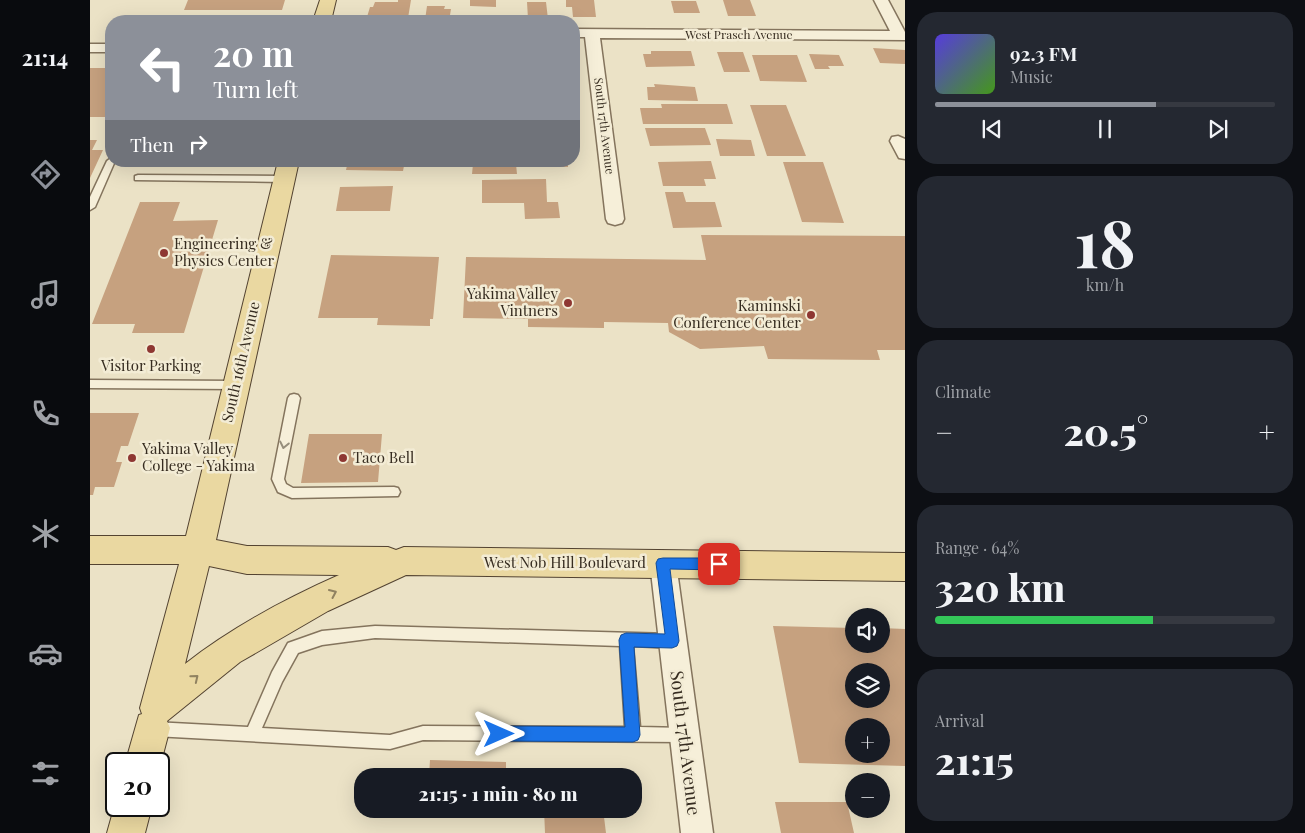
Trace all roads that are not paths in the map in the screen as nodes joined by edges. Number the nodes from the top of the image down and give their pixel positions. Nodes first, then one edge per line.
1 (328, 0) edge
2 (881, 0) edge
3 (324, 15) edge
4 (580, 33) edge
5 (592, 33) junction
6 (902, 36) edge
7 (90, 48) edge
8 (105, 48) edge
9 (108, 167) edge
10 (287, 170) edge
11 (138, 178) dead end
12 (90, 207) edge
13 (615, 219) dead end
14 (90, 384) edge
15 (236, 385) junction
16 (294, 398) dead end
17 (394, 492) dead end
18 (90, 550) edge
19 (198, 550) junction
20 (396, 561) junction
21 (663, 563) junction
22 (905, 566) edge
23 (626, 640) junction
24 (672, 641) junction
25 (155, 718) junction
26 (252, 734) junction
27 (633, 735) junction
28 (685, 735) junction
29 (146, 752) edge
30 (130, 817) edge
31 (126, 833) edge
32 (697, 833) edge

1 - 3 main road
2 - 6 street
4 - 5 street, West Prasch Avenue
5 - 6 street, West Prasch Avenue
5 - 13 street, South 17th Avenue
7 - 8 street
9 - 12 lane
10 - 11 lane
10 - 15 main road, South 16th Avenue
14 - 15 lane
15 - 19 main road, South 16th Avenue
16 -> 17 lane
18 - 19 main road, West Nob Hill Boulevard
19 - 20 main road, West Nob Hill Boulevard
19 - 25 main road, South 16th Avenue
20 - 21 main road, West Nob Hill Boulevard
25 -> 20 main road
21 - 22 main road, West Nob Hill Boulevard
21 - 24 street, South 17th Avenue
23 - 24 lane
23 - 26 lane
23 - 27 lane
24 - 28 street, South 17th Avenue
25 - 26 lane
25 - 29 main road, South 16th Avenue
26 - 27 lane
27 - 28 lane
28 - 32 street, South 17th Avenue
30 - 31 main road

